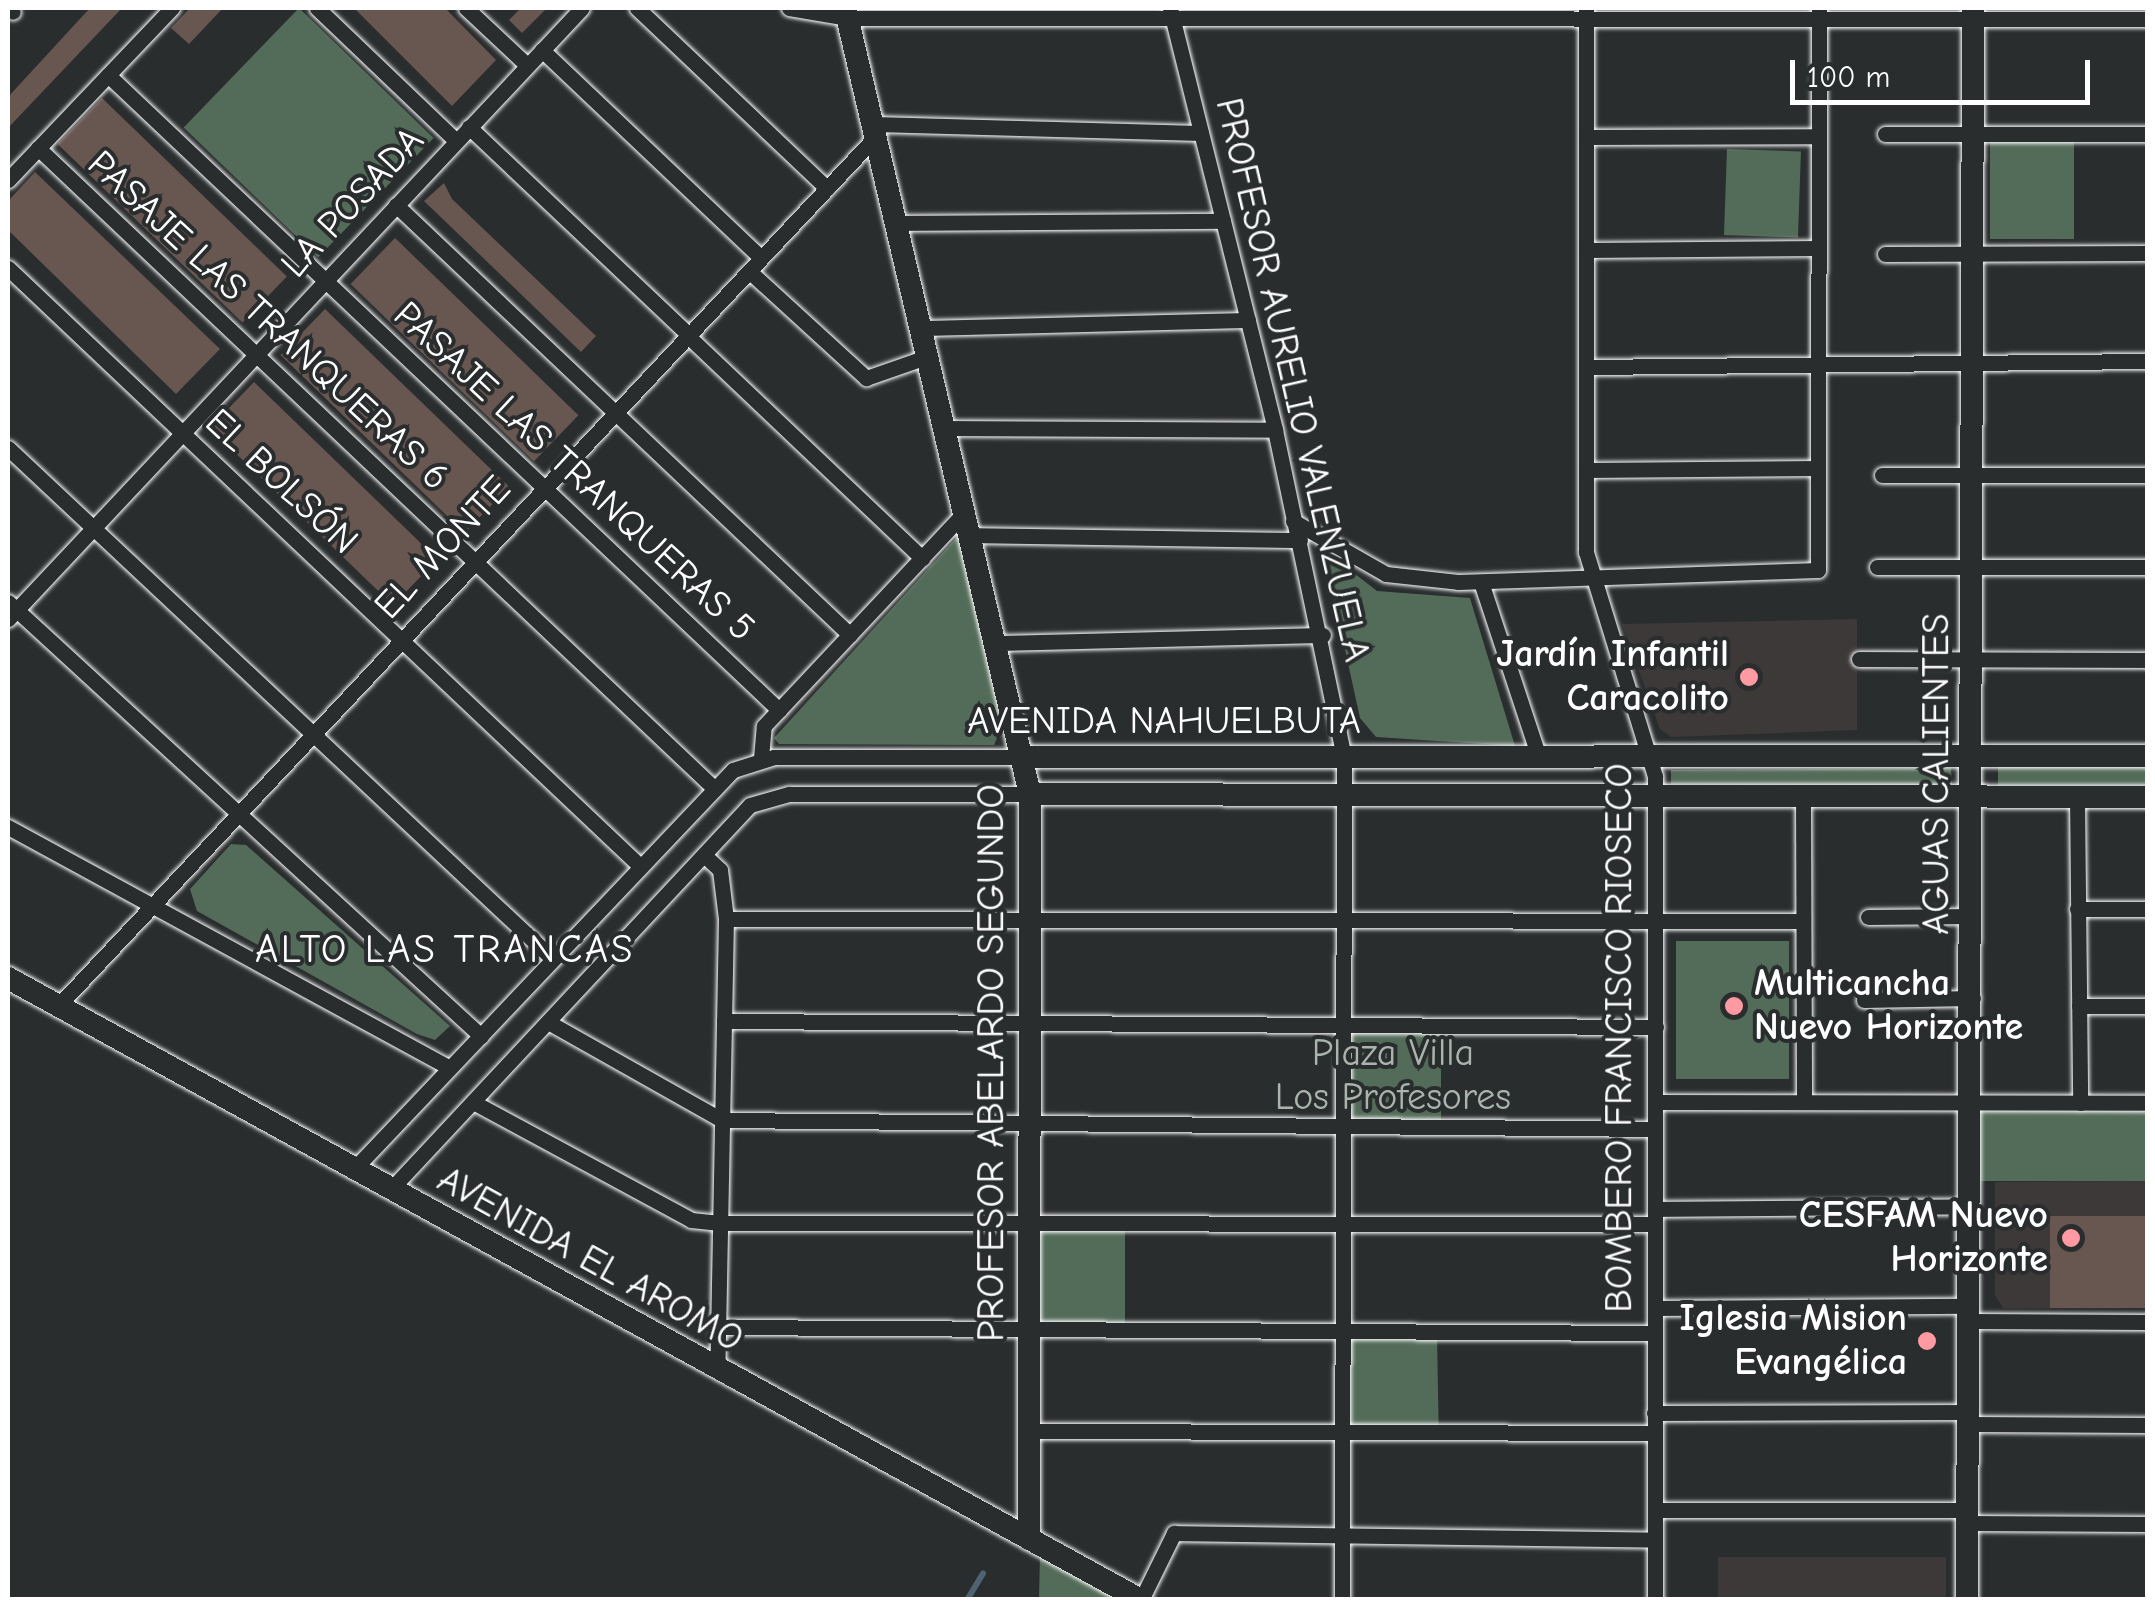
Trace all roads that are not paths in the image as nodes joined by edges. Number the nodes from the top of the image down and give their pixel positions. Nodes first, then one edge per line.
1 (172, 8) edge
2 (317, 8) edge
3 (466, 8) edge
4 (582, 8) edge
5 (637, 8) edge
6 (789, 8) edge
7 (1171, 12) edge
8 (1973, 12) edge
9 (847, 13) edge
10 (1281, 13) edge
11 (1819, 13) edge
12 (1389, 14) edge
13 (1493, 14) edge
14 (1586, 14) edge
15 (2148, 18) edge
16 (542, 50) junction
17 (528, 66) junction
18 (108, 74) junction
19 (469, 127) junction
20 (875, 130) junction
21 (1201, 132) junction
22 (1885, 134) dead end
23 (1974, 134) junction
24 (2148, 134) edge
25 (1818, 136) junction
26 (1586, 137) junction
27 (456, 141) junction
28 (38, 148) junction
29 (8, 180) edge
30 (827, 188) junction
31 (396, 205) junction
32 (1223, 221) junction
33 (897, 223) junction
34 (1818, 248) junction
35 (1586, 250) junction
36 (2148, 253) edge
37 (1884, 254) dead end
38 (1972, 254) junction
39 (761, 258) junction
40 (8, 268) edge
41 (749, 271) junction
42 (325, 280) junction
43 (1248, 320) junction
44 (922, 328) junction
45 (688, 336) junction
46 (256, 354) junction
47 (929, 356) junction
48 (1974, 360) junction
49 (1818, 361) junction
50 (2148, 362) edge
51 (1586, 367) junction
52 (616, 412) junction
53 (946, 428) junction
54 (1275, 430) junction
55 (182, 433) junction
56 (8, 448) edge
57 (1818, 468) junction
58 (1586, 470) junction
59 (2148, 474) edge
60 (1882, 475) dead end
61 (1973, 475) junction
62 (544, 488) junction
63 (966, 510) junction
64 (1293, 521) junction
65 (93, 528) junction
66 (971, 535) junction
67 (1300, 540) junction
68 (922, 558) junction
69 (476, 562) junction
70 (1972, 567) junction
71 (2148, 567) edge
72 (1878, 568) dead end
73 (1589, 575) junction
74 (1481, 582) junction
75 (10, 610) edge
76 (850, 634) junction
77 (1322, 635) junction
78 (401, 640) junction
79 (997, 643) junction
80 (1859, 660) dead end
81 (1972, 660) junction
82 (2148, 660) edge
83 (779, 710) junction
84 (313, 734) junction
85 (1539, 756) junction
86 (1654, 756) junction
87 (1974, 756) junction
88 (2148, 756) edge
89 (1344, 757) junction
90 (760, 758) junction
91 (1024, 758) junction
92 (715, 789) junction
93 (1030, 794) junction
94 (1346, 795) junction
95 (1656, 796) junction
96 (1803, 796) junction
97 (1973, 796) junction
98 (2078, 796) junction
99 (2148, 797) edge
100 (238, 813) junction
101 (8, 828) edge
102 (704, 855) junction
103 (640, 867) junction
104 (150, 905) junction
105 (2078, 909) junction
106 (2148, 909) edge
107 (1973, 916) junction
108 (1868, 917) dead end
109 (726, 919) junction
110 (1029, 919) junction
111 (1346, 920) junction
112 (1656, 920) junction
113 (1803, 921) junction
114 (554, 959) junction
115 (8, 978) edge
116 (1973, 998) junction
117 (1864, 1000) dead end
118 (58, 1006) junction
119 (2079, 1006) junction
120 (2148, 1006) edge
121 (724, 1021) junction
122 (548, 1022) junction
123 (1030, 1023) junction
124 (1346, 1025) junction
125 (1656, 1027) junction
126 (481, 1036) junction
127 (450, 1068) junction
128 (472, 1102) junction
129 (1655, 1102) junction
130 (1804, 1102) junction
131 (1973, 1103) junction
132 (2080, 1103) junction
133 (2148, 1103) edge
134 (722, 1120) junction
135 (1029, 1123) junction
136 (1345, 1126) junction
137 (1655, 1129) junction
138 (355, 1168) junction
139 (392, 1188) junction
140 (1972, 1206) junction
141 (1655, 1216) junction
142 (720, 1224) junction
143 (1029, 1224) junction
144 (1344, 1224) junction
145 (1655, 1308) junction
146 (1971, 1313) junction
147 (2148, 1322) edge
148 (718, 1327) junction
149 (1029, 1331) junction
150 (1655, 1333) junction
151 (1344, 1335) junction
152 (717, 1371) junction
153 (1654, 1412) junction
154 (1970, 1418) junction
155 (2148, 1425) edge
156 (1029, 1430) junction
157 (1654, 1433) junction
158 (1342, 1436) junction
159 (1655, 1510) junction
160 (1968, 1516) junction
161 (2148, 1524) edge
162 (1343, 1536) junction
163 (1029, 1539) junction
164 (1655, 1540) junction
165 (1141, 1600) edge
166 (1342, 1600) edge
167 (1655, 1600) edge
168 (1967, 1600) edge

1 - 18 street
2 - 27 street
3 - 17 street
4 - 16 street, LA POSADA
5 - 30 street
6 - 9 street
7 - 9 street
7 - 10 street
7 - 21 street, PROFESOR AURELIO VALENZUELA
8 - 11 street
8 - 15 street
8 - 23 street, AGUAS CALIENTES
9 - 20 street, PROFESOR ABELARDO SEGUNDO
10 - 12 street
11 - 14 street
11 - 25 street
12 - 13 street
13 - 14 street
14 - 26 street, BOMBERO FRANCISCO RIOSECO
16 - 17 street, LA POSADA
16 - 39 street
17 - 19 street, LA POSADA
18 - 28 street
18 - 42 street, PASAJE LAS TRANQUERAS 5
19 - 27 street, LA POSADA
19 - 45 street
20 - 21 street
20 - 30 street, EL MONTE
20 - 33 street, PROFESOR ABELARDO SEGUNDO
21 - 32 street, PROFESOR AURELIO VALENZUELA
22 - 23 street
23 - 24 street
23 - 38 street, AGUAS CALIENTES
25 - 26 street
25 - 34 street
26 - 35 street, BOMBERO FRANCISCO RIOSECO
27 - 31 street, LA POSADA
28 - 29 street
28 - 46 street, PASAJE LAS TRANQUERAS 6
30 - 39 street, EL MONTE
31 - 42 street, LA POSADA
31 - 52 street
32 - 33 street
32 - 43 street, PROFESOR AURELIO VALENZUELA
33 - 44 street, PROFESOR ABELARDO SEGUNDO
34 - 35 street
34 - 49 street
35 - 51 street, BOMBERO FRANCISCO RIOSECO
36 - 38 street
37 - 38 street
38 - 48 street, AGUAS CALIENTES
39 - 41 street, EL MONTE
40 - 55 street, EL BOLSÓN
41 - 45 street, EL MONTE
41 - 47 street
42 - 46 street, LA POSADA
42 - 62 street, PASAJE LAS TRANQUERAS 5
43 - 44 street
43 - 54 street, PROFESOR AURELIO VALENZUELA
44 - 47 street, PROFESOR ABELARDO SEGUNDO
45 - 52 street, EL MONTE
45 - 68 street
46 - 55 street, LA POSADA
46 - 69 street, PASAJE LAS TRANQUERAS 6
47 - 53 street, PROFESOR ABELARDO SEGUNDO
48 - 49 street
48 - 50 street
48 - 61 street, AGUAS CALIENTES
49 - 51 street
49 - 57 street
51 - 58 street, BOMBERO FRANCISCO RIOSECO
52 - 62 street, EL MONTE
52 - 76 street
53 - 54 street
53 - 63 street, PROFESOR ABELARDO SEGUNDO
54 - 64 street, PROFESOR AURELIO VALENZUELA
55 - 65 street, LA POSADA
55 - 78 street, EL BOLSÓN
56 - 65 street
57 - 58 street
57 - 73 street
58 - 73 street, BOMBERO FRANCISCO RIOSECO
59 - 61 street
60 - 61 street
61 - 70 street, AGUAS CALIENTES
62 - 69 street, EL MONTE
62 - 83 street, PASAJE LAS TRANQUERAS 5
63 - 66 street, PROFESOR ABELARDO SEGUNDO
63 - 68 street
64 - 67 street, PROFESOR AURELIO VALENZUELA
64 - 74 street
65 - 75 street, LA POSADA
65 - 84 street
66 - 67 street
66 - 79 street, PROFESOR ABELARDO SEGUNDO
67 - 77 street, PROFESOR AURELIO VALENZUELA
68 - 76 street
69 - 78 street, EL MONTE
69 - 92 street, PASAJE LAS TRANQUERAS 6
70 - 71 street
70 - 72 street
70 - 81 street, AGUAS CALIENTES
73 - 74 street
73 - 86 street, BOMBERO FRANCISCO RIOSECO
74 - 85 street
75 - 100 street
76 - 83 street
77 - 79 street
77 - 89 street, PROFESOR AURELIO VALENZUELA
78 - 84 street, EL MONTE
78 - 103 street, EL BOLSÓN
79 - 91 street, PROFESOR ABELARDO SEGUNDO
80 - 81 street
81 - 82 street
81 - 87 street, AGUAS CALIENTES
83 - 90 street
84 - 100 street, EL MONTE
84 - 114 street
85 - 86 street, AVENIDA NAHUELBUTA
85 - 89 street, AVENIDA NAHUELBUTA
86 - 87 street, AVENIDA NAHUELBUTA
86 - 95 street, BOMBERO FRANCISCO RIOSECO
87 - 88 street, AVENIDA NAHUELBUTA
87 - 97 street, AGUAS CALIENTES
89 - 91 street, AVENIDA NAHUELBUTA
89 - 94 street, PROFESOR AURELIO VALENZUELA
90 - 91 street, AVENIDA NAHUELBUTA
90 - 92 street
91 - 93 street, PROFESOR ABELARDO SEGUNDO
92 - 103 street
93 - 94 street, AVENIDA NAHUELBUTA
93 - 102 street, AVENIDA NAHUELBUTA
93 - 110 street, PROFESOR ABELARDO SEGUNDO
94 - 95 street, AVENIDA NAHUELBUTA
94 - 111 street, PROFESOR AURELIO VALENZUELA
95 - 96 street, AVENIDA NAHUELBUTA
95 - 112 street, BOMBERO FRANCISCO RIOSECO
96 - 97 street, AVENIDA NAHUELBUTA
96 - 113 street
97 - 98 street, AVENIDA NAHUELBUTA
97 - 107 street, AGUAS CALIENTES
98 - 99 street, AVENIDA NAHUELBUTA
98 - 105 street
100 - 104 street, EL MONTE
100 - 126 street
101 - 104 street
102 - 109 street
102 - 122 street, AVENIDA NAHUELBUTA
103 - 114 street
104 - 118 street, EL MONTE
104 - 127 street
105 - 106 street
105 - 119 street
107 - 108 street
107 - 116 street, AGUAS CALIENTES
109 - 110 street
109 - 121 street
110 - 111 street
110 - 123 street, PROFESOR ABELARDO SEGUNDO
111 - 112 street
111 - 124 street, PROFESOR AURELIO VALENZUELA
112 - 113 street
112 - 125 street, BOMBERO FRANCISCO RIOSECO
113 - 130 street
114 - 126 street
115 - 118 street, AVENIDA EL AROMO
116 - 117 street
116 - 131 street, AGUAS CALIENTES
118 - 138 street, AVENIDA EL AROMO
119 - 120 street
119 - 132 street
121 - 123 street
121 - 134 street
122 - 128 street, AVENIDA NAHUELBUTA
122 - 134 street
123 - 124 street
123 - 135 street, PROFESOR ABELARDO SEGUNDO
124 - 125 street
124 - 136 street, PROFESOR AURELIO VALENZUELA
125 - 129 street, BOMBERO FRANCISCO RIOSECO
126 - 127 street
127 - 138 street
128 - 139 street, AVENIDA NAHUELBUTA
128 - 142 street
129 - 130 street
129 - 137 street, BOMBERO FRANCISCO RIOSECO
130 - 131 street
131 - 132 street
131 - 140 street, AGUAS CALIENTES
132 - 133 street
134 - 135 street
134 - 142 street
135 - 136 street
135 - 143 street, PROFESOR ABELARDO SEGUNDO
136 - 137 street
136 - 144 street, PROFESOR AURELIO VALENZUELA
137 - 141 street, BOMBERO FRANCISCO RIOSECO
138 - 139 street, AVENIDA EL AROMO
139 - 152 street, AVENIDA EL AROMO
140 - 141 street
140 - 146 street, AGUAS CALIENTES
141 - 144 street
141 - 145 street, BOMBERO FRANCISCO RIOSECO
142 - 143 street
142 - 148 street
143 - 144 street
143 - 149 street, PROFESOR ABELARDO SEGUNDO
144 - 151 street, PROFESOR AURELIO VALENZUELA
145 - 146 street
145 - 150 street, BOMBERO FRANCISCO RIOSECO
146 - 147 street
146 - 154 street, AGUAS CALIENTES
148 - 149 street
148 - 152 street
149 - 151 street
149 - 156 street, PROFESOR ABELARDO SEGUNDO
150 - 151 street
150 - 153 street, BOMBERO FRANCISCO RIOSECO
151 - 158 street, PROFESOR AURELIO VALENZUELA
152 - 163 street, AVENIDA EL AROMO
153 - 154 street
153 - 157 street, BOMBERO FRANCISCO RIOSECO
154 - 155 street
154 - 160 street, AGUAS CALIENTES
156 - 158 street
156 - 163 street, PROFESOR ABELARDO SEGUNDO
157 - 158 street
157 - 159 street, BOMBERO FRANCISCO RIOSECO
158 - 162 street, PROFESOR AURELIO VALENZUELA
159 - 160 street
159 - 164 street, BOMBERO FRANCISCO RIOSECO
160 - 161 street
160 - 168 street, AGUAS CALIENTES
162 - 164 street
162 - 165 street
162 - 166 street, PROFESOR AURELIO VALENZUELA
163 - 165 street, AVENIDA EL AROMO
164 - 167 street, BOMBERO FRANCISCO RIOSECO

